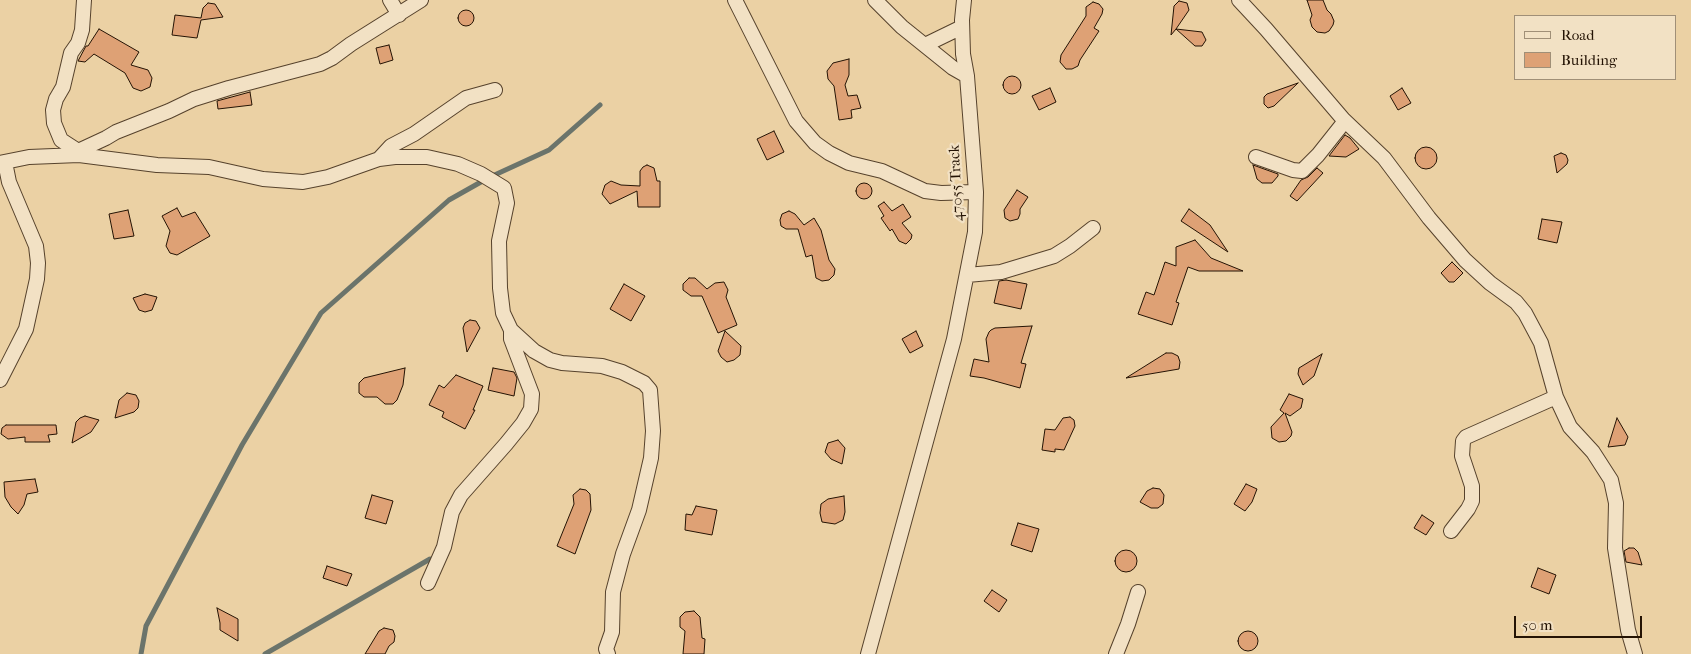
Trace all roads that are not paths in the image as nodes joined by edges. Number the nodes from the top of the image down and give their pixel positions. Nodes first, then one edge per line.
1 (84, 0) edge
2 (390, 0) edge
3 (421, 0) edge
4 (735, 0) edge
5 (875, 0) edge
6 (964, 0) edge
7 (1239, 0) edge
8 (399, 15) junction
9 (962, 26) junction
10 (925, 45) junction
11 (967, 76) junction
12 (495, 90) dead end
13 (1345, 121) junction
14 (79, 153) junction
15 (1256, 157) dead end
16 (380, 159) junction
17 (3, 163) edge
18 (976, 192) junction
19 (1093, 228) dead end
20 (967, 275) junction
21 (511, 330) junction
22 (0, 380) edge
23 (1556, 398) junction
24 (1451, 531) dead end
25 (428, 583) dead end
26 (1138, 592) dead end
27 (604, 653) edge
28 (868, 654) edge
29 (1116, 654) edge
30 (1635, 654) edge

1 - 14 street
2 - 8 street
3 - 8 street
4 - 18 street
5 - 10 street
6 - 9 street, 47055 Track
7 - 13 street
8 - 14 street
9 - 10 street
9 - 11 street, 47055 Track
10 - 11 street
11 - 18 street, 47055 Track
12 - 16 street
13 - 15 street
13 - 23 street
14 - 16 street
14 - 17 street
16 - 21 street
17 - 22 street
18 - 20 street, 47055 Track
19 - 20 street
20 - 28 street, 47055 Track
21 - 25 street
21 - 27 street
23 - 24 street
23 - 30 street
26 - 29 street

